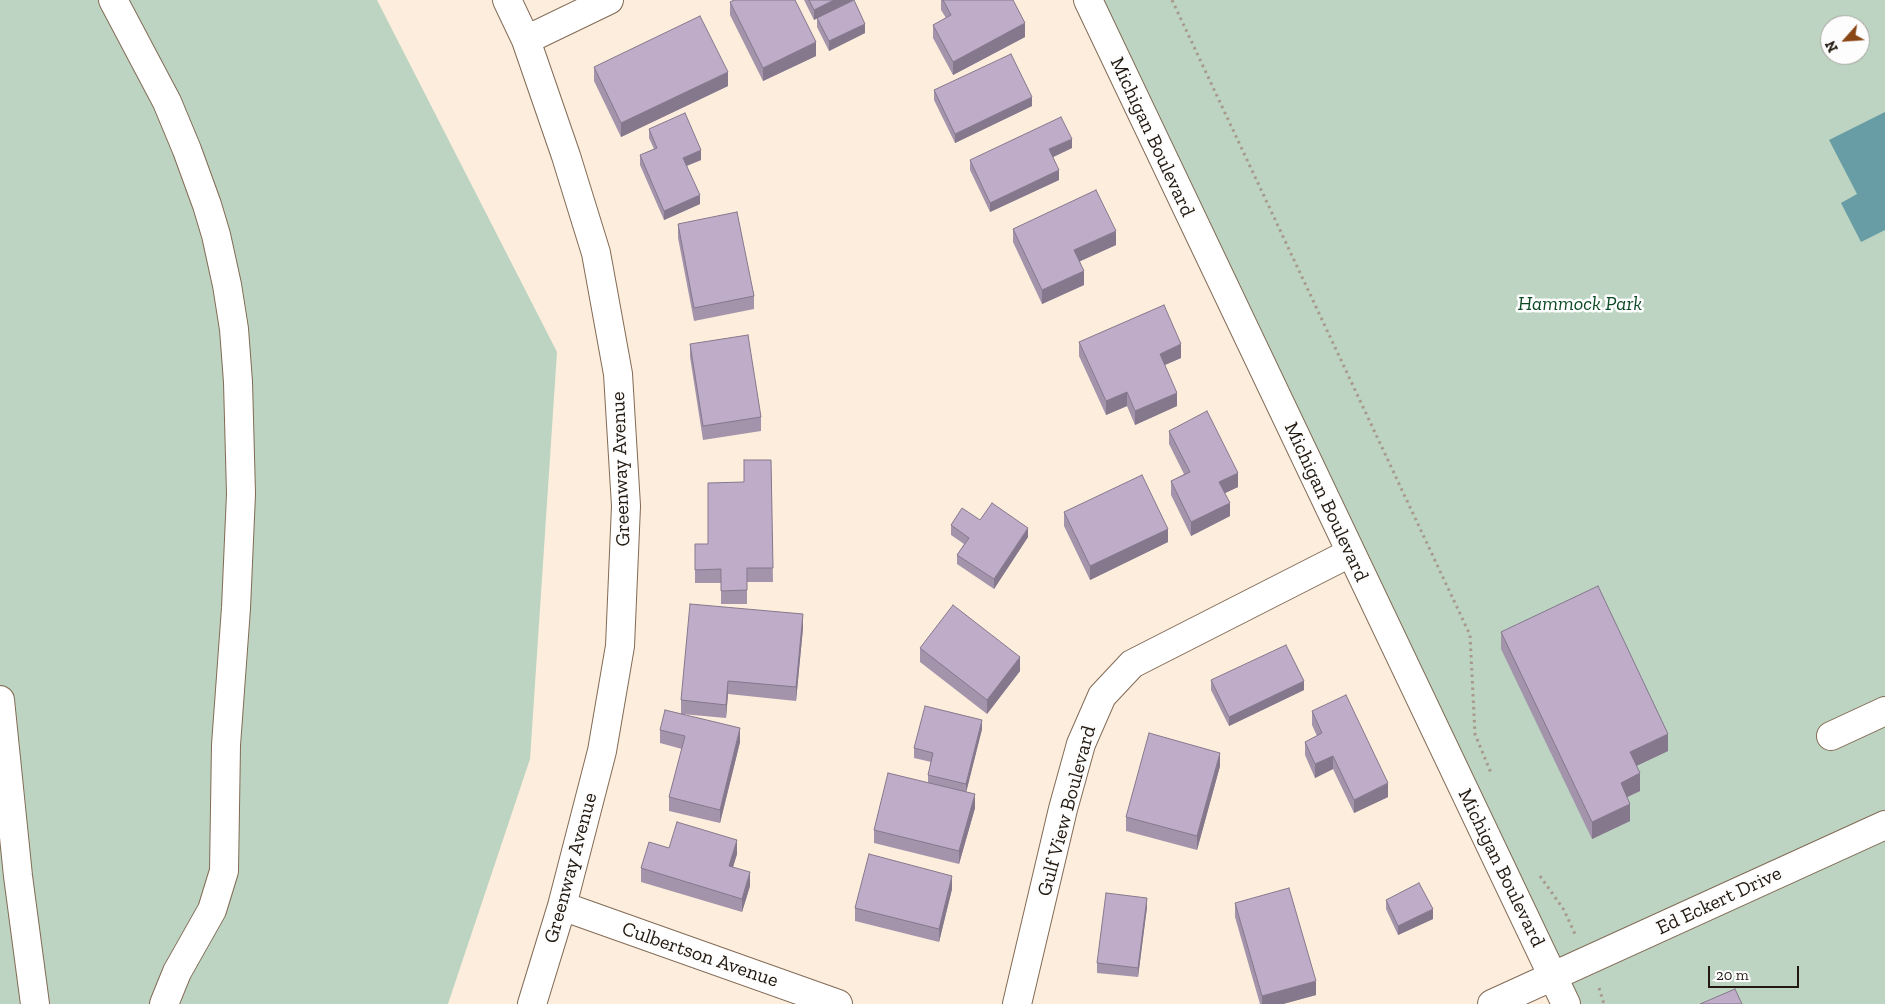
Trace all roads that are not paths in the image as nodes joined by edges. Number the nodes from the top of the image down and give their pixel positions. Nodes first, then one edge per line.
1 (113, 0) edge
2 (506, 0) edge
3 (609, 0) edge
4 (1088, 0) edge
5 (526, 40) junction
6 (1350, 554) junction
7 (0, 700) edge
8 (1885, 710) edge
9 (1831, 736) dead end
10 (1885, 825) edge
11 (562, 906) junction
12 (1553, 977) junction
13 (35, 1004) edge
14 (164, 1004) edge
15 (532, 1004) edge
16 (838, 1004) edge
17 (1017, 1004) edge
18 (1492, 1004) edge
19 (1566, 1004) edge

1 - 14 street
2 - 5 street, Greenway Avenue
3 - 5 street
4 - 6 street, Michigan Boulevard
5 - 11 street, Greenway Avenue
6 - 12 street, Michigan Boulevard
6 - 17 street, Gulf View Boulevard
7 - 13 street
8 - 9 street
10 - 12 street, Ed Eckert Drive
11 - 15 street, Greenway Avenue
11 - 16 street, Culbertson Avenue
12 - 18 street
12 - 19 street, Michigan Boulevard

